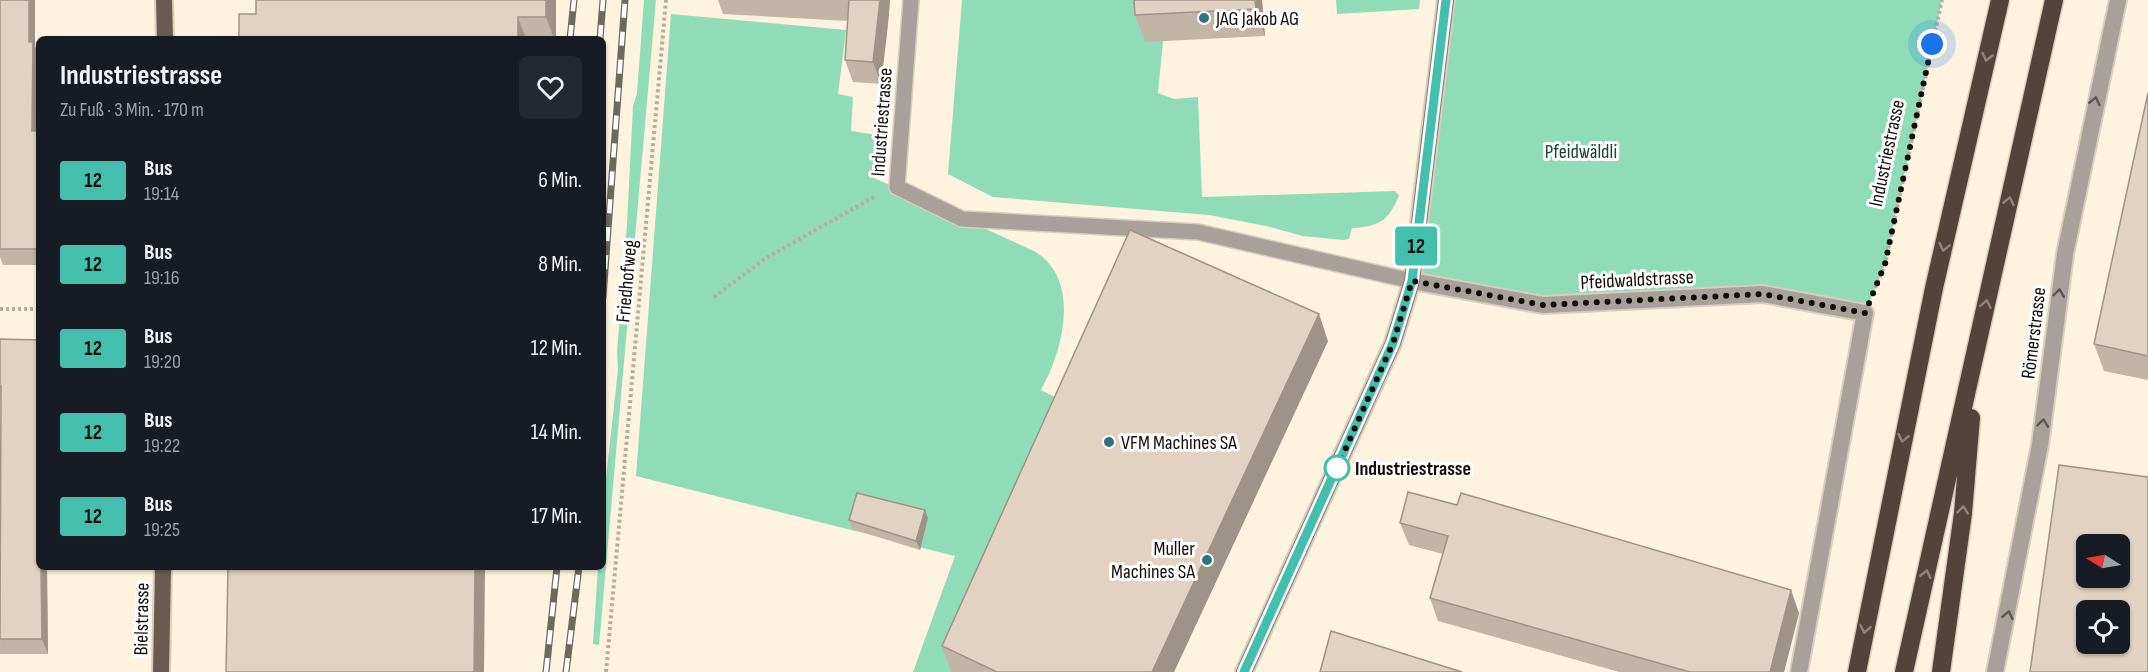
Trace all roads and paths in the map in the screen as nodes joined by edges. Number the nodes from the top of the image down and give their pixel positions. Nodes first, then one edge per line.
1 (164, 0) edge
2 (666, 0) edge
3 (910, 0) edge
4 (1446, 0) edge
5 (1942, 0) edge
6 (2000, 0) edge
7 (2054, 0) edge
8 (2118, 0) edge
9 (165, 36) edge
10 (897, 187) junction
11 (1412, 281) junction
12 (714, 297) dead end
13 (0, 309) edge
14 (36, 309) edge
15 (1865, 313) junction
16 (1977, 349) junction
17 (163, 570) edge
18 (161, 672) edge
19 (606, 672) edge
20 (1244, 672) edge
21 (1799, 672) edge
22 (1857, 672) edge
23 (1904, 672) edge
24 (1941, 672) edge
25 (1995, 672) edge

1 - 9 main road
2 - 19 path, Friedhofweg
3 - 10 lane, Industriestrasse
4 - 11 main road
5 - 15 path, Industriestrasse
6 -> 22 highway
16 -> 7 highway
25 -> 8 street, Römerstrasse
10 - 11 lane, Industriestrasse
10 - 12 path
11 - 15 street, Pfeidwaldstrasse
11 - 20 main road
13 - 14 path
15 - 21 street
23 -> 16 highway
24 -> 16 highway
17 - 18 main road, Bielstrasse

